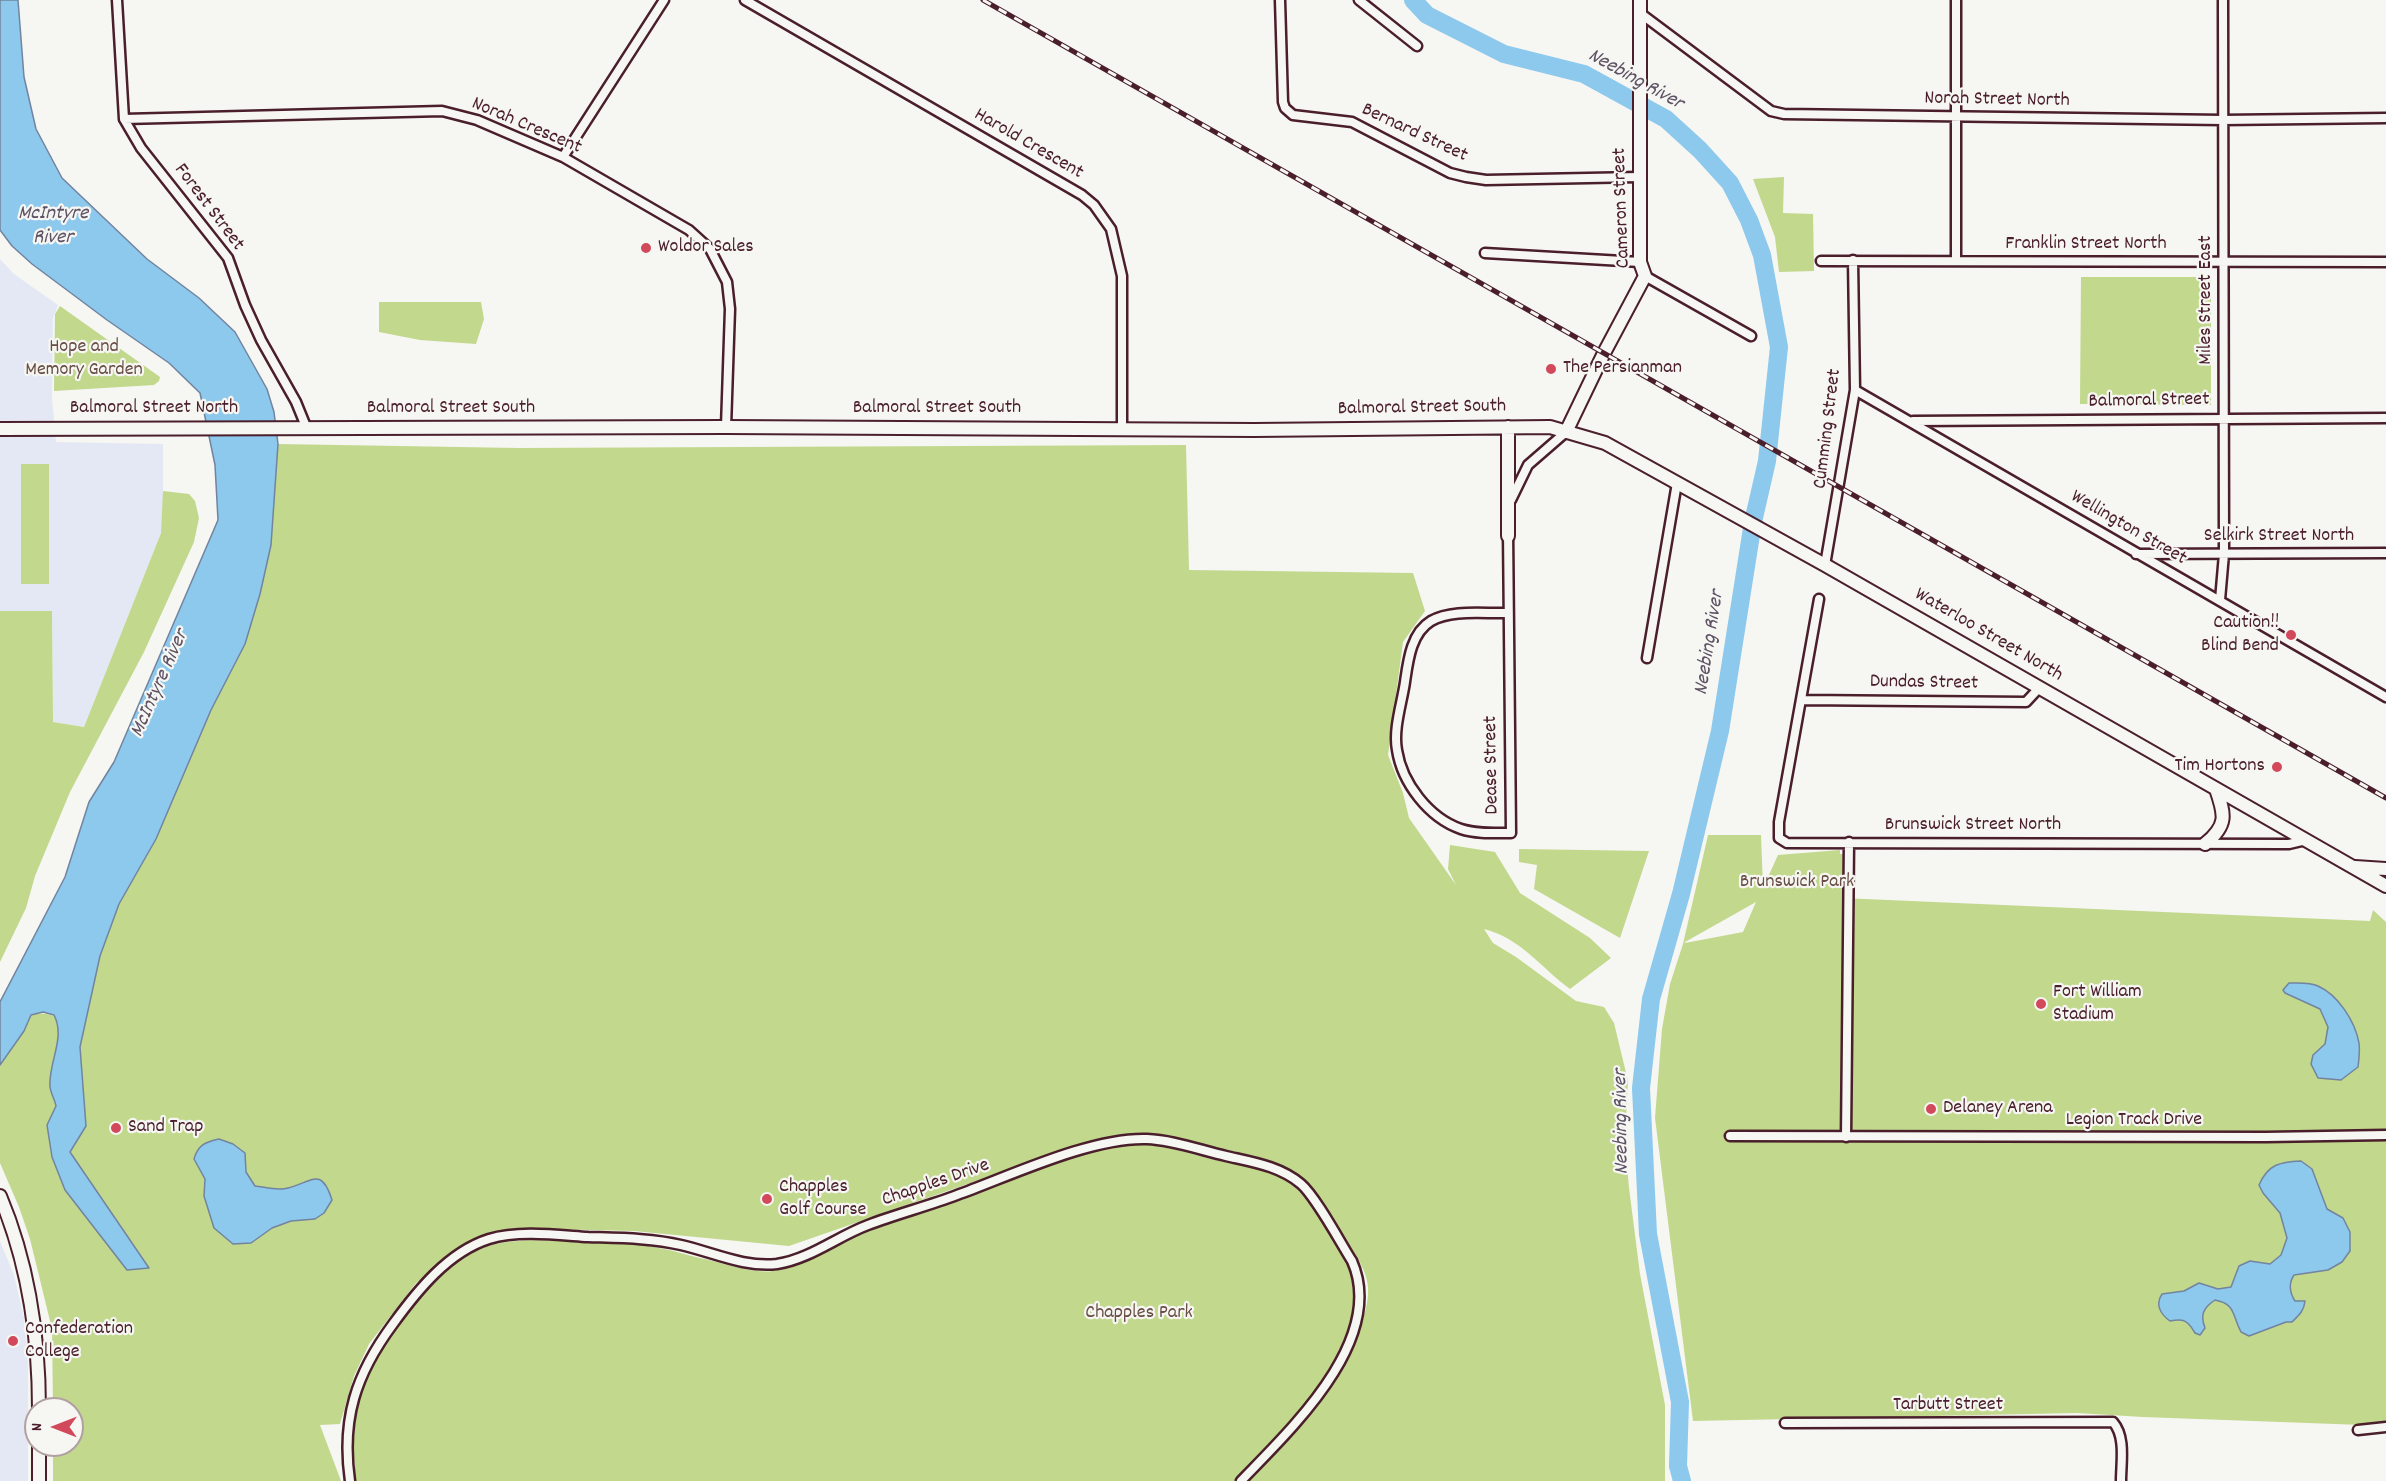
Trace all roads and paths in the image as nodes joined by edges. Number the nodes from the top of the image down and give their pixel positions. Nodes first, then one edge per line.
1 (117, 0) edge
2 (664, 0) edge
3 (745, 0) edge
4 (1280, 0) edge
5 (1359, 0) edge
6 (1956, 0) edge
7 (2223, 0) edge
8 (1640, 7) edge
9 (1417, 46) dead end
10 (1956, 117) junction
11 (2386, 118) edge
12 (124, 119) junction
13 (2223, 120) junction
14 (563, 157) junction
15 (1639, 177) junction
16 (1485, 252) dead end
17 (1854, 260) junction
18 (1821, 261) dead end
19 (1956, 261) junction
20 (2223, 261) junction
21 (1640, 262) junction
22 (2386, 262) edge
23 (1645, 276) junction
24 (1751, 336) dead end
25 (1855, 390) junction
26 (2223, 418) junction
27 (2386, 418) edge
28 (1912, 421) junction
29 (726, 427) junction
30 (1508, 427) junction
31 (0, 429) edge
32 (307, 429) junction
33 (1122, 429) junction
34 (1566, 432) junction
35 (1677, 483) junction
36 (1508, 536) junction
37 (2386, 553) edge
38 (2136, 554) junction
39 (2224, 554) junction
40 (1825, 565) junction
41 (1819, 599) dead end
42 (2220, 600) junction
43 (1508, 613) junction
44 (1647, 658) dead end
45 (2040, 687) junction
46 (2386, 697) edge
47 (1802, 700) junction
48 (2216, 789) junction
49 (2307, 840) junction
50 (1849, 842) junction
51 (2205, 844) junction
52 (2351, 866) junction
53 (2386, 869) edge
54 (2386, 886) edge
55 (2386, 894) edge
56 (2386, 1135) edge
57 (1730, 1136) dead end
58 (1846, 1137) junction
59 (0, 1196) edge
60 (39, 1397) edge
61 (1785, 1423) dead end
62 (2386, 1427) edge
63 (2358, 1430) dead end
64 (39, 1457) edge
65 (39, 1481) edge
66 (350, 1481) edge
67 (1241, 1481) edge
68 (2121, 1481) edge

1 - 12 street, Forest Street
2 - 14 street
3 - 33 street, Harold Crescent
4 - 15 street, Bernard Street
5 - 9 street
6 - 10 street
7 - 13 street, Miles Street East
8 - 10 street, Norah Street North
8 - 15 main road, Cameron Street
10 - 13 street, Norah Street North
10 - 19 street
11 - 13 street, Norah Street North
12 - 14 street, Norah Crescent
12 - 32 street, Forest Street
13 - 20 street, Miles Street East
14 - 29 street, Norah Crescent
15 - 21 main road, Cameron Street
16 - 21 street
17 - 18 street, Franklin Street North
17 - 19 street, Franklin Street North
17 - 25 street, Cumming Street
19 - 20 street, Franklin Street North
20 - 22 street, Franklin Street North
20 - 26 street, Miles Street East
21 - 23 main road, Cameron Street
23 - 24 street
23 - 34 main road, Cameron Street
25 - 28 street, Wellington Street
25 - 40 street, Cumming Street
26 - 27 street, Balmoral Street
26 - 28 street, Balmoral Street
26 - 39 street, Miles Street East
28 - 38 street, Wellington Street
29 - 32 main road, Balmoral Street South
29 - 33 main road, Balmoral Street South
30 - 33 main road, Balmoral Street South
30 - 34 main road, Balmoral Street South
30 - 36 main road
31 - 32 main road, Balmoral Street North
34 - 35 main road, Waterloo Street North
34 - 36 street, Dease Street
35 - 40 main road, Waterloo Street North
35 - 44 street
36 - 43 street, Dease Street
37 - 39 street, Selkirk Street North
38 - 39 street, Selkirk Street North
38 - 42 street, Wellington Street
39 - 42 street, Miles Street East
40 - 45 main road, Waterloo Street North
41 - 47 street
42 - 46 street, Wellington Street
43 - 43 street, Dease Street
45 - 47 street, Dundas Street
45 - 48 main road, Waterloo Street North
47 - 50 street, Brunswick Street North
48 - 49 main road, Waterloo Street North
48 - 51 main road
49 - 51 street, Brunswick Street North
49 - 52 main road, Waterloo Street North
50 - 51 street, Brunswick Street North
50 - 58 street
52 - 53 main road
52 - 54 main road, Waterloo Street North
52 - 55 main road
56 - 58 street, Legion Track Drive
57 - 58 street, Legion Track Drive
59 - 60 main road
61 - 68 street, Tarbutt Street
62 - 63 street
64 - 65 main road
66 - 67 street, Chapples Drive

